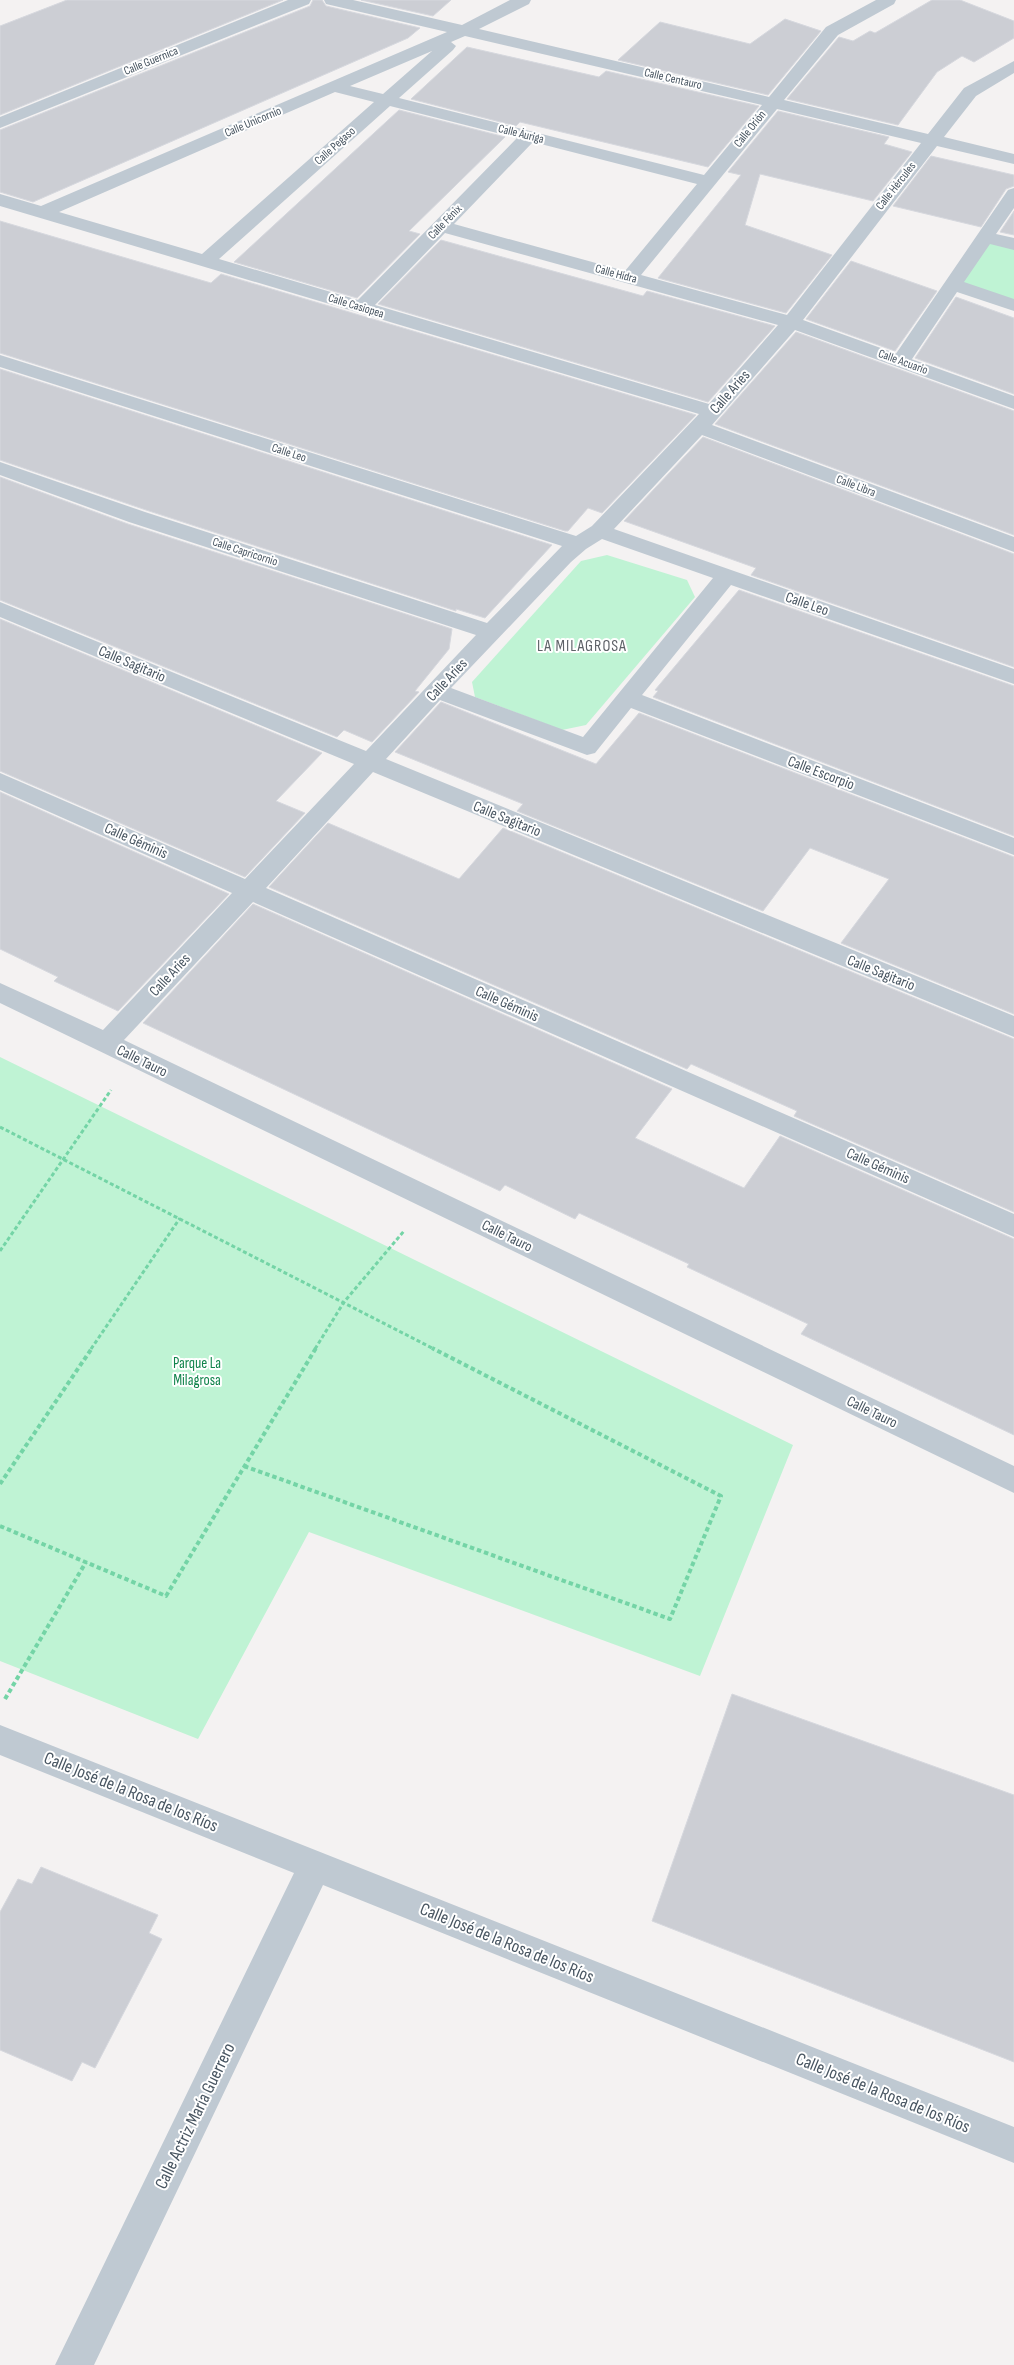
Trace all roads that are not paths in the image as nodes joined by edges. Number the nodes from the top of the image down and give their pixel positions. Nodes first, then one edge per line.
1 (302, 0) edge
2 (332, 0) edge
3 (523, 0) edge
4 (888, 0) edge
5 (465, 30) junction
6 (1014, 66) edge
7 (334, 87) junction
8 (386, 100) junction
9 (771, 103) junction
10 (0, 123) edge
11 (529, 136) junction
12 (931, 140) junction
13 (1014, 159) edge
14 (708, 181) junction
15 (1014, 194) edge
16 (0, 200) edge
17 (41, 213) junction
18 (441, 226) junction
19 (984, 237) junction
20 (1014, 244) edge
21 (206, 261) junction
22 (630, 278) junction
23 (952, 284) junction
24 (1014, 305) edge
25 (362, 308) junction
26 (791, 322) junction
27 (0, 361) edge
28 (901, 362) junction
29 (1014, 403) edge
30 (706, 420) junction
31 (0, 468) edge
32 (600, 532) junction
33 (578, 544) junction
34 (1014, 546) edge
35 (726, 576) junction
36 (0, 609) edge
37 (491, 632) junction
38 (1014, 677) edge
39 (437, 691) junction
40 (627, 698) junction
41 (369, 762) junction
42 (0, 781) edge
43 (1014, 847) edge
44 (249, 890) junction
45 (0, 992) edge
46 (1014, 1027) edge
47 (106, 1043) junction
48 (1014, 1226) edge
49 (1014, 1480) edge
50 (0, 1740) edge
51 (315, 1866) junction
52 (1014, 2145) edge
53 (74, 2365) edge

1 - 10 street, Calle Guernica
2 - 5 street, Calle Centauro
3 - 5 street
4 - 9 street, Calle Orión
5 - 7 street, Calle Unicornio
5 - 8 street, Calle Pegaso
5 - 9 street, Calle Centauro
6 - 12 street, Calle Hércules
7 - 8 street, Calle Áuriga
7 - 17 street, Calle Unicornio
8 - 11 street, Calle Áuriga
8 - 21 street, Calle Pegaso
9 - 12 street, Calle Centauro
9 - 14 street, Calle Orión
11 - 14 street, Calle Áuriga
11 - 18 street, Calle Fénix
12 - 13 street, Calle Centauro
12 - 26 street, Calle Hércules
14 - 22 street, Calle Orión
15 - 19 street
16 - 17 street, Calle Casiopea
17 - 21 street, Calle Casiopea
18 - 22 street, Calle Hidra
18 - 25 street, Calle Fénix
19 - 20 street
19 - 23 street
21 - 25 street, Calle Casiopea
22 - 26 street, Calle Hidra
23 - 24 street
23 - 28 street
25 - 30 street, Calle Casiopea
26 - 28 street, Calle Acuario
26 - 30 street, Calle Aries
27 - 33 street, Calle Leo
28 - 29 street, Calle Acuario
30 - 32 street, Calle Aries
30 - 34 street, Calle Libra
31 - 37 street, Calle Capricornio
32 - 33 street, Calle Aries
32 - 35 street, Calle Leo
33 - 37 street, Calle Aries
35 - 38 street, Calle Leo
35 - 40 street
36 - 41 street, Calle Sagitario
37 - 39 street, Calle Aries
39 - 40 street
39 - 41 street, Calle Aries
40 - 43 street, Calle Escorpio
41 - 44 street, Calle Aries
41 - 46 street, Calle Sagitario
42 - 44 street, Calle Géminis
44 - 47 street, Calle Aries
44 - 48 street, Calle Géminis
45 - 47 street, Calle Tauro
47 - 49 street, Calle Tauro
50 - 51 street, Calle José de la Rosa de los Ríos
51 - 52 street, Calle José de la Rosa de los Ríos
51 - 53 street, Calle Actriz María Guerrero

